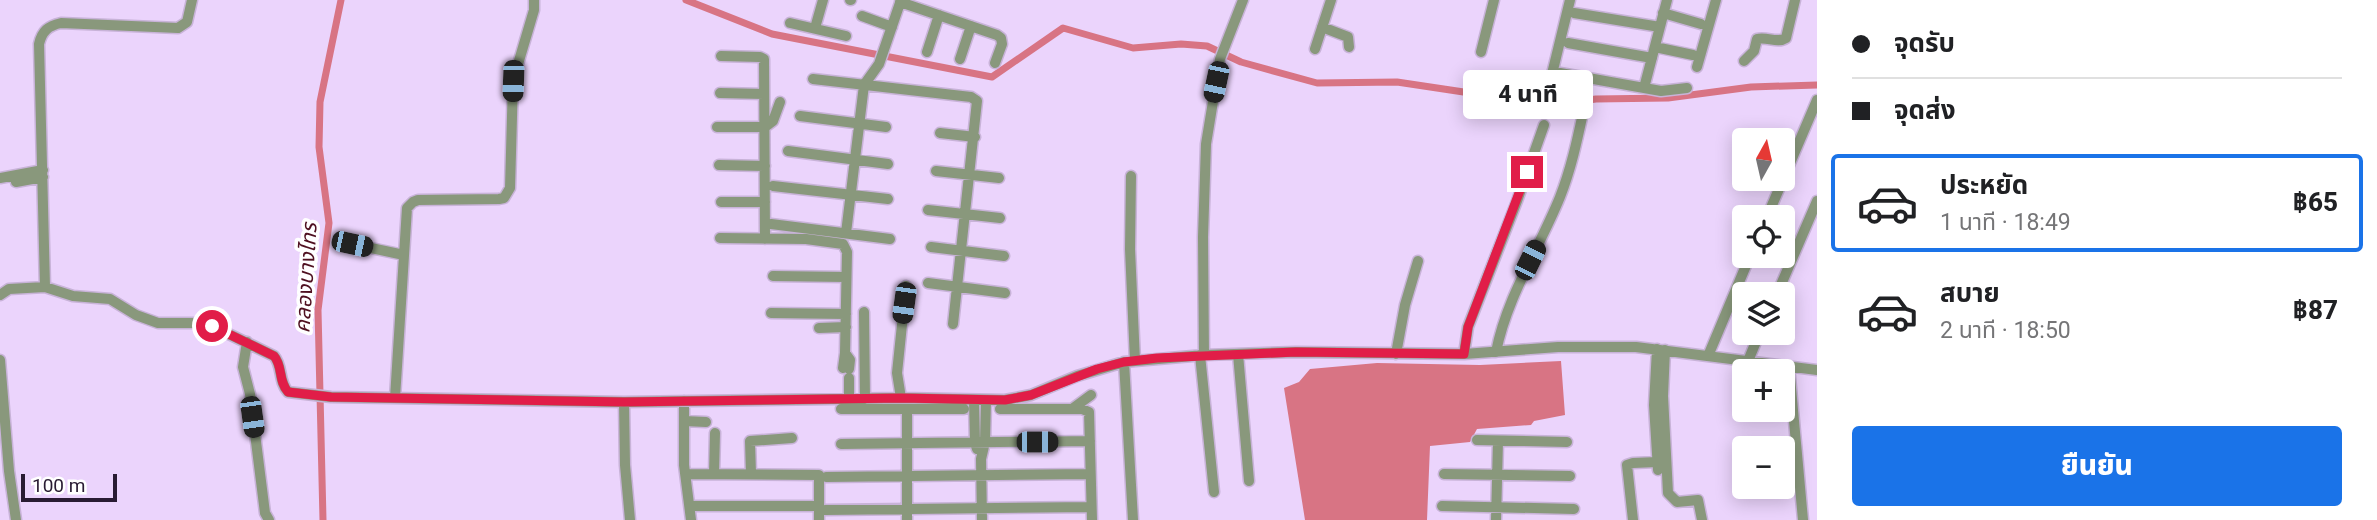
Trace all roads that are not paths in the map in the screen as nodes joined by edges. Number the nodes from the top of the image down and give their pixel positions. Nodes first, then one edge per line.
1 (192, 0) edge
2 (534, 0) edge
3 (823, 0) edge
4 (1243, 0) edge
5 (1331, 0) edge
6 (1494, 0) edge
7 (1570, 0) edge
8 (1667, 0) edge
9 (1716, 0) edge
10 (1796, 0) edge
11 (901, 1) edge
12 (1574, 13) dead end
13 (1663, 13) junction
14 (939, 15) junction
15 (862, 16) dead end
16 (790, 23) dead end
17 (1701, 24) dead end
18 (971, 26) junction
19 (892, 27) junction
20 (1322, 27) junction
21 (1660, 27) junction
22 (815, 28) junction
23 (846, 36) dead end
24 (1568, 43) dead end
25 (1349, 47) dead end
26 (1655, 47) junction
27 (1315, 49) dead end
28 (927, 52) dead end
29 (1481, 52) dead end
30 (1693, 55) dead end
31 (721, 56) dead end
32 (1652, 58) junction
33 (960, 59) dead end
34 (1744, 61) dead end
35 (995, 63) dead end
36 (879, 64) junction
37 (1697, 67) dead end
38 (813, 79) dead end
39 (864, 85) junction
40 (887, 88) junction
41 (1644, 88) junction
42 (1687, 88) dead end
43 (720, 93) dead end
44 (765, 94) junction
45 (1817, 100) edge
46 (780, 102) dead end
47 (1583, 113) dead end
48 (800, 116) dead end
49 (858, 123) junction
50 (1544, 125) dead end
51 (717, 127) dead end
52 (765, 127) junction
53 (886, 127) dead end
54 (940, 134) dead end
55 (975, 137) junction
56 (788, 151) dead end
57 (854, 159) junction
58 (888, 163) dead end
59 (719, 165) dead end
60 (765, 166) junction
61 (936, 171) dead end
62 (43, 173) junction
63 (970, 175) junction
64 (1130, 176) dead end
65 (0, 178) edge
66 (999, 178) dead end
67 (0, 185) edge
68 (773, 186) dead end
69 (850, 196) junction
70 (888, 199) dead end
71 (1817, 201) edge
72 (721, 202) dead end
73 (765, 202) junction
74 (1772, 205) edge
75 (928, 210) dead end
76 (966, 214) junction
77 (1000, 218) dead end
78 (771, 224) dead end
79 (846, 233) junction
80 (720, 238) dead end
81 (765, 239) junction
82 (890, 239) dead end
83 (352, 244) dead end
84 (931, 247) dead end
85 (961, 250) junction
86 (404, 255) junction
87 (1004, 256) dead end
88 (1418, 261) dead end
89 (1745, 268) edge
90 (772, 276) dead end
91 (846, 277) junction
92 (1782, 282) edge
93 (928, 283) dead end
94 (906, 286) dead end
95 (45, 287) junction
96 (957, 287) junction
97 (1005, 293) dead end
98 (0, 295) edge
99 (864, 312) dead end
100 (771, 313) dead end
101 (820, 313) junction
102 (846, 314) junction
103 (953, 324) dead end
104 (846, 327) junction
105 (820, 328) junction
106 (819, 340) dead end
107 (247, 342) junction
108 (1661, 349) junction
109 (1496, 352) junction
110 (1238, 354) junction
111 (1396, 354) junction
112 (1464, 354) junction
113 (1202, 355) junction
114 (1708, 355) junction
115 (1735, 359) edge
116 (0, 360) edge
117 (1129, 361) junction
118 (1795, 367) edge
119 (1817, 370) edge
120 (1091, 395) dead end
121 (395, 398) junction
122 (901, 398) junction
123 (865, 399) junction
124 (974, 400) junction
125 (986, 400) junction
126 (684, 401) junction
127 (624, 402) junction
128 (844, 402) junction
129 (907, 409) junction
130 (1000, 409) dead end
131 (1072, 409) junction
132 (964, 410) dead end
133 (684, 421) junction
134 (706, 422) dead end
135 (1794, 422) edge
136 (715, 433) dead end
137 (792, 438) dead end
138 (1477, 440) dead end
139 (1090, 441) junction
140 (1498, 441) junction
141 (980, 442) junction
142 (1567, 442) dead end
143 (907, 443) junction
144 (841, 444) dead end
145 (686, 474) junction
146 (714, 474) junction
147 (751, 474) junction
148 (1090, 474) junction
149 (1444, 474) dead end
150 (981, 475) junction
151 (1497, 475) junction
152 (907, 476) junction
153 (1570, 476) dead end
154 (826, 477) dead end
155 (1249, 481) dead end
156 (1214, 492) dead end
157 (690, 506) junction
158 (1442, 506) dead end
159 (1091, 507) junction
160 (822, 508) junction
161 (982, 508) junction
162 (1497, 508) junction
163 (1574, 509) dead end
164 (907, 514) edge
165 (16, 520) edge
166 (269, 520) edge
167 (630, 520) edge
168 (691, 520) edge
169 (819, 520) edge
170 (982, 520) edge
171 (1092, 520) edge
172 (1133, 520) edge
173 (1496, 520) edge
174 (1633, 520) edge
175 (1702, 520) edge
176 (1803, 520) edge

1 - 62 street
2 - 86 street
3 - 22 street
4 - 113 street
5 - 20 street
6 - 29 street
7 - 41 street
8 - 13 street
9 - 37 street
10 - 34 street
11 - 14 street
11 - 19 street
12 - 21 street
13 - 17 street
13 - 21 street
14 - 18 street
14 - 28 street
15 - 19 street
16 - 22 street
18 - 33 street
18 - 35 street
19 - 36 street
20 - 25 street
20 - 27 street
21 - 26 street
22 - 23 street
24 - 32 street
26 - 30 street
26 - 32 street
31 - 44 street
32 - 41 street
36 - 39 street
36 - 40 street
38 - 39 street
39 - 40 street
39 - 49 street
40 - 55 street
41 - 42 street
43 - 44 street
44 - 52 street
45 - 74 street
46 - 52 street
47 - 109 street
48 - 49 street
49 - 53 street
49 - 57 street
50 - 112 street
51 - 52 street
52 - 60 street
54 - 55 street
55 - 63 street
56 - 57 street
57 - 58 street
57 - 69 street
59 - 60 street
60 - 73 street
61 - 63 street
62 - 65 street
62 - 67 street
62 - 95 street
63 - 66 street
63 - 76 street
64 - 117 street
68 - 69 street
69 - 70 street
69 - 79 street
71 - 92 street
72 - 73 street
73 - 81 street
75 - 76 street
76 - 77 street
76 - 85 street
78 - 79 street
79 - 82 street
80 - 81 street
81 - 91 street
83 - 86 street
84 - 85 street
85 - 87 street
85 - 96 street
86 - 121 street
88 - 111 street
89 - 114 street
90 - 91 street
91 - 102 street
93 - 96 street
94 - 122 street
95 - 98 street
95 - 107 street
96 - 97 street
96 - 103 street
99 - 123 street
100 - 101 street
101 - 102 street
101 - 105 street
102 - 104 street
104 - 105 street
104 - 128 street
105 - 106 street
107 - 121 street
107 - 166 street
108 - 109 street
108 - 114 street
108 - 174 street
108 - 175 street
109 - 112 street
110 - 111 street
110 - 113 street
110 - 155 street
111 - 112 street
113 - 117 street
113 - 156 street
114 - 115 street
116 - 165 street
117 - 125 street
117 - 172 street
118 - 119 street
120 - 131 street
121 - 127 street
122 - 123 street
122 - 124 street
123 - 128 street
124 - 125 street
124 - 141 street
125 - 141 street
126 - 127 street
126 - 128 street
126 - 133 street
127 - 167 street
128 - 129 street
129 - 132 street
129 - 143 street
130 - 131 street
131 - 139 street
133 - 134 street
133 - 145 street
135 - 176 street
136 - 146 street
137 - 147 street
138 - 140 street
139 - 141 street
139 - 148 street
140 - 142 street
140 - 151 street
141 - 143 street
141 - 150 street
143 - 144 street
143 - 152 street
145 - 146 street
145 - 157 street
146 - 147 street
147 - 160 street
148 - 150 street
148 - 159 street
149 - 151 street
150 - 152 street
150 - 161 street
151 - 153 street
151 - 162 street
152 - 154 street
152 - 164 street
157 - 160 street
157 - 168 street
158 - 162 street
159 - 161 street
159 - 171 street
160 - 164 street
160 - 169 street
161 - 164 street
161 - 170 street
162 - 163 street
162 - 173 street

